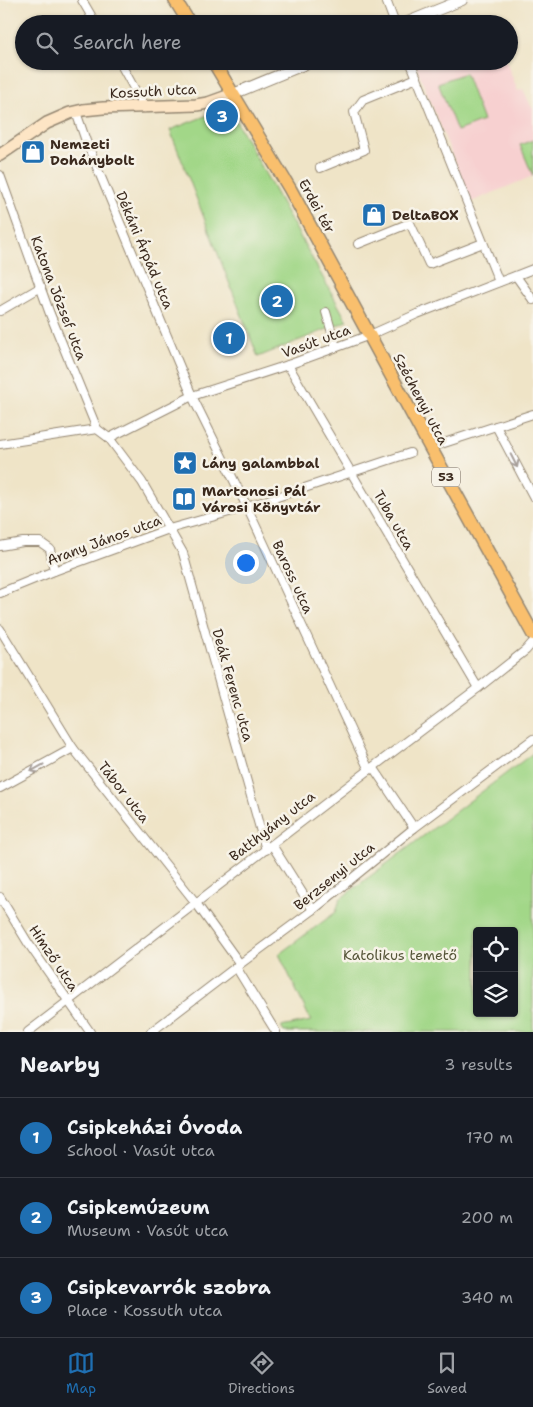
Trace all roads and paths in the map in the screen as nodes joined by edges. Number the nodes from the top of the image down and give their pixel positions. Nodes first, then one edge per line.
1 (82, 0) edge
2 (175, 0) edge
3 (386, 0) edge
4 (462, 0) edge
5 (91, 15) edge
6 (184, 15) edge
7 (392, 15) edge
8 (425, 15) edge
9 (123, 70) edge
10 (218, 70) edge
11 (291, 70) edge
12 (414, 70) edge
13 (417, 78) junction
14 (233, 94) junction
15 (145, 108) junction
16 (76, 112) junction
17 (0, 155) edge
18 (320, 168) dead end
19 (0, 175) edge
20 (484, 243) junction
21 (358, 244) dead end
22 (533, 269) edge
23 (516, 276) junction
24 (499, 282) junction
25 (41, 287) junction
26 (533, 300) edge
27 (0, 311) edge
28 (326, 312) dead end
29 (370, 335) junction
30 (336, 347) junction
31 (288, 365) junction
32 (192, 396) junction
33 (533, 414) edge
34 (496, 426) junction
35 (98, 429) junction
36 (109, 438) junction
37 (0, 444) edge
38 (441, 444) dead end
39 (410, 453) dead end
40 (352, 472) junction
41 (533, 496) edge
42 (247, 507) junction
43 (169, 529) junction
44 (0, 546) edge
45 (54, 570) junction
46 (0, 593) edge
47 (528, 619) edge
48 (0, 629) edge
49 (533, 634) edge
50 (533, 642) edge
51 (478, 688) junction
52 (533, 739) edge
53 (73, 748) junction
54 (371, 769) junction
55 (0, 788) edge
56 (414, 828) junction
57 (269, 848) junction
58 (0, 897) edge
59 (196, 903) junction
60 (313, 910) junction
61 (238, 965) junction
62 (68, 1002) junction
63 (28, 1032) edge
64 (90, 1032) edge
65 (151, 1032) edge
66 (276, 1032) edge

1 - 5 street
2 - 6 main road
3 - 7 street
4 - 8 street
9 - 15 street
10 - 14 main road, 53
11 - 14 street, Kossuth utca
12 - 13 street
13 - 18 street, Erdei tér
13 - 20 street
14 - 15 main road, Kossuth utca
14 - 29 main road, Erdei tér / 53
15 - 16 main road, Kossuth utca
16 - 17 main road, Kossuth utca
16 - 32 street, Dékáni Árpád utca
19 - 25 street, Katona József utca
20 - 21 street
20 - 24 street
22 - 23 street, Vasút utca
23 - 24 street, Vasút utca
23 - 26 street
24 - 29 street, Vasút utca
25 - 27 street
25 - 35 street, Katona József utca
28 - 30 street
29 - 30 street, Vasút utca
29 - 47 main road, Széchenyi utca / 53
30 - 31 street, Vasút utca
31 - 32 street, Vasút utca
31 - 40 street, Tuba utca
32 - 36 street, Vasút utca
32 - 42 street, Baross utca
33 - 34 street
34 - 38 street
34 -> 41 street
35 - 36 street, Deák Ferenc utca
35 - 37 street
36 - 43 street, Deák Ferenc utca
39 - 40 street, Arany János utca
40 - 42 street, Arany János utca
40 - 51 street, Tuba utca
42 - 43 street, Arany János utca
42 - 54 street, Baross utca
43 - 45 street, Arany János utca
43 - 57 street, Deák Ferenc utca
44 - 45 street
45 - 46 street, Arany János utca
47 - 49 main road, Széchenyi utca / 53
48 - 53 street, Tábor utca
50 - 51 street, Batthyány utca
51 - 54 street, Batthyány utca
52 - 56 street, Berzsenyi utca
53 -> 55 street
53 - 59 street, Tábor utca
54 - 56 street, Baross utca
54 - 57 street, Batthyány utca
56 - 60 street, Berzsenyi utca
57 - 59 street, Batthyány utca
57 - 60 street, Deák Ferenc utca
58 - 62 street, Hímző utca
59 - 61 street, Tábor utca
59 - 62 street, Batthyány utca
60 - 61 street, Berzsenyi utca
61 - 65 street, Berzsenyi utca
61 - 66 street, Tábor utca
62 - 63 street, Batthyány utca
62 - 64 street, Hímző utca

